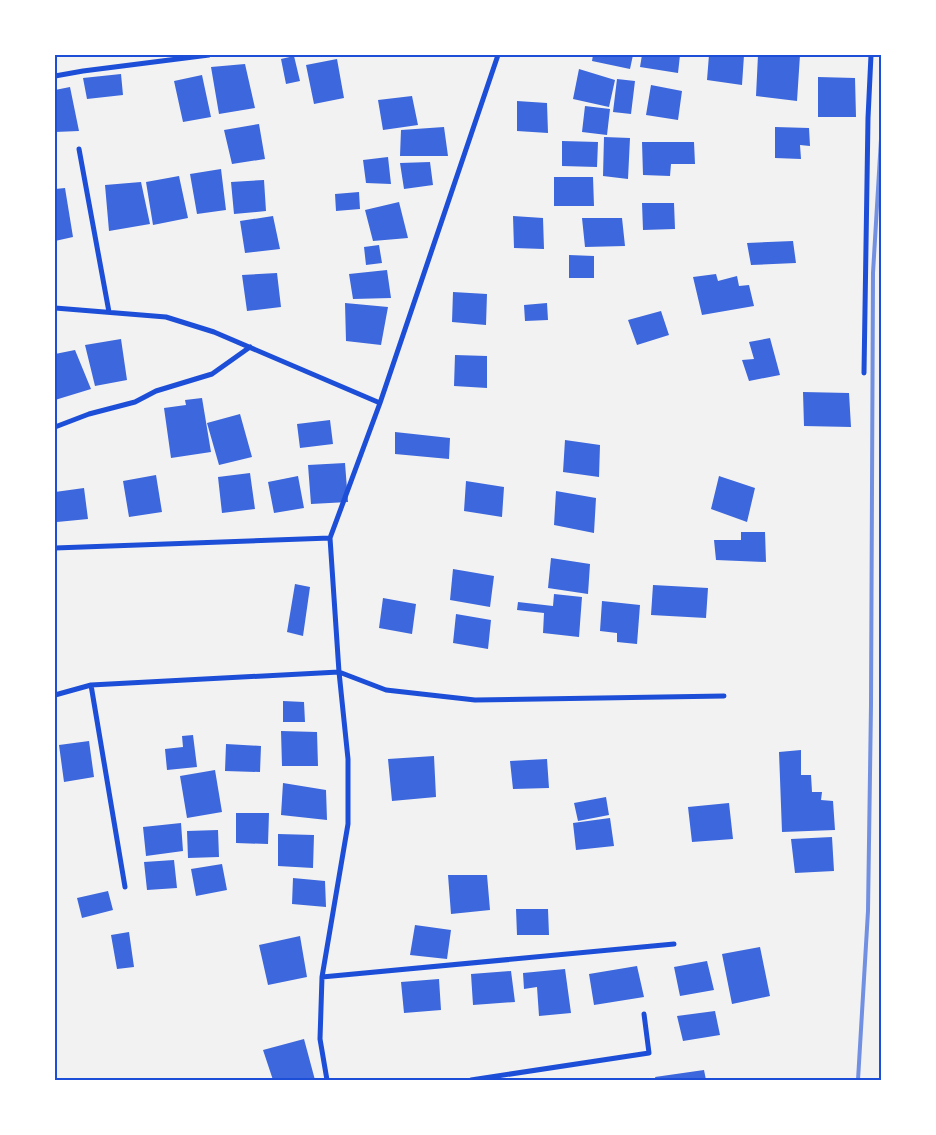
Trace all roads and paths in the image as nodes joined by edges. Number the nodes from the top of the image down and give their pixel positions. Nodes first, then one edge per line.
1 (209, 55) edge
2 (498, 55) edge
3 (871, 55) edge
4 (55, 76) edge
5 (79, 149) dead end
6 (55, 308) edge
7 (109, 312) junction
8 (250, 347) junction
9 (864, 373) dead end
10 (380, 402) junction
11 (55, 427) edge
12 (330, 538) junction
13 (55, 548) edge
14 (339, 672) junction
15 (91, 685) junction
16 (55, 695) edge
17 (724, 696) dead end
18 (125, 887) dead end
19 (674, 944) dead end
20 (322, 977) junction
21 (644, 1014) dead end
22 (327, 1080) edge
23 (471, 1080) edge

1 - 4 street
2 - 10 street
3 - 9 street
5 - 7 street
6 - 7 street
7 - 8 street
8 - 10 street
8 - 11 street
10 - 12 street
12 - 13 street
12 - 14 street
14 - 15 street
14 - 17 street
14 - 20 street
15 - 16 street
15 - 18 street
19 - 20 street
20 - 22 street
21 - 23 street

